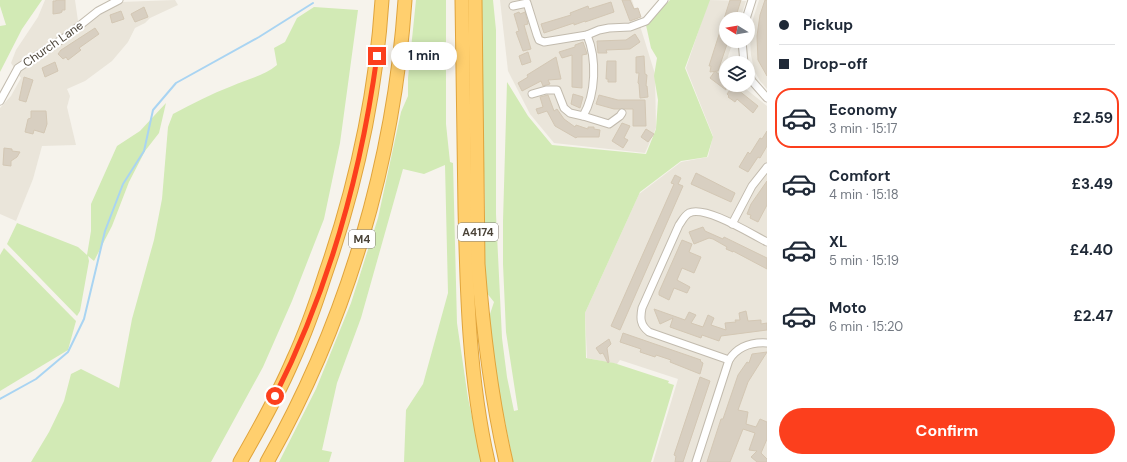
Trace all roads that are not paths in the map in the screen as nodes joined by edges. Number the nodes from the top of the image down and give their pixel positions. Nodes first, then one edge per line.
1 (119, 0) edge
2 (382, 0) edge
3 (405, 0) edge
4 (462, 0) edge
5 (475, 0) edge
6 (534, 0) edge
7 (664, 0) edge
8 (752, 0) edge
9 (527, 2) junction
10 (513, 6) dead end
11 (748, 12) edge
12 (588, 35) junction
13 (755, 84) edge
14 (532, 94) dead end
15 (767, 98) edge
16 (0, 101) edge
17 (622, 113) dead end
18 (583, 116) junction
19 (767, 167) edge
20 (732, 224) junction
21 (767, 242) edge
22 (767, 343) edge
23 (729, 360) junction
24 (240, 462) edge
25 (267, 462) edge
26 (488, 462) edge
27 (506, 462) edge
28 (696, 462) edge

1 - 16 street, Church Lane
2 - 24 highway, M4
3 - 25 highway, M4
4 - 26 highway, A4174
5 - 27 highway, A4174
6 - 9 street
7 - 12 street
8 - 11 street
9 - 10 street
9 - 12 street
12 - 18 street
13 - 15 street
14 - 18 street
17 - 18 street
19 - 20 street
20 - 21 street
20 - 23 street
22 - 23 street
23 - 28 street

